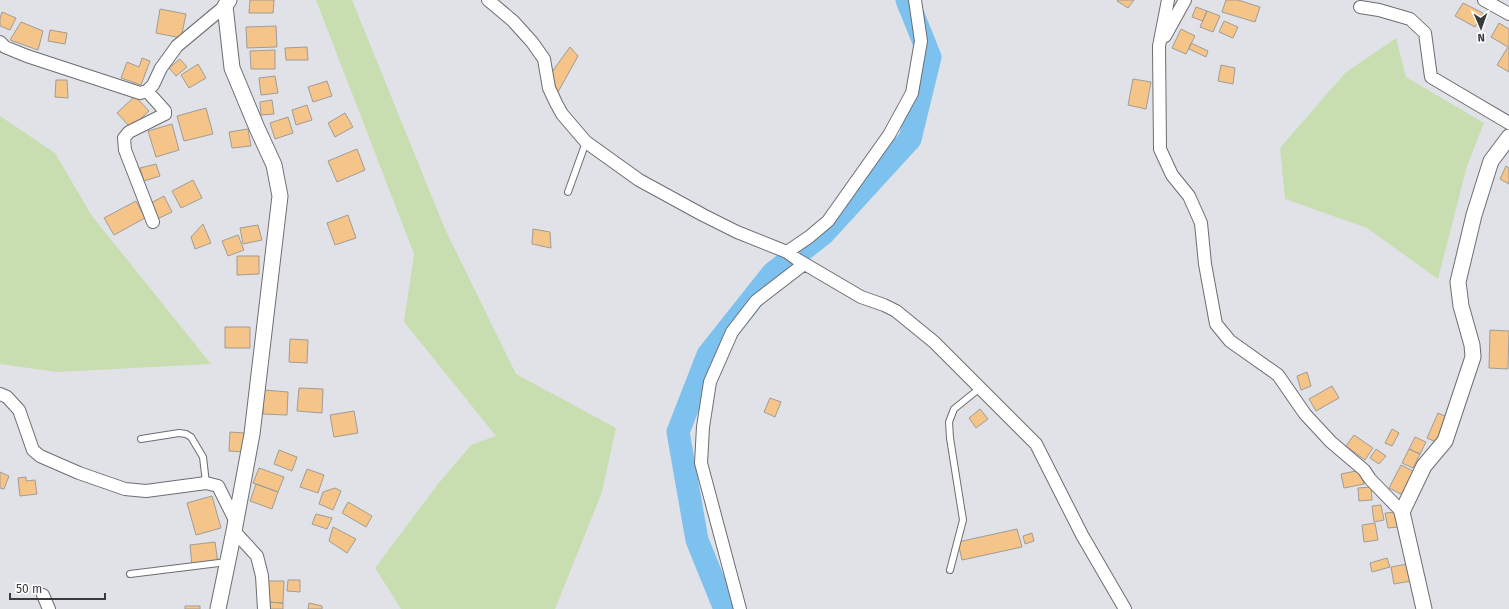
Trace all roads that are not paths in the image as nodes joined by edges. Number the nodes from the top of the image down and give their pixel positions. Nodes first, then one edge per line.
1 (488, 0) edge
2 (915, 0) edge
3 (1168, 0) edge
4 (1185, 0) edge
5 (1484, 0) edge
6 (227, 3) edge
7 (1360, 7) dead end
8 (1509, 14) edge
9 (0, 42) edge
10 (1158, 46) junction
11 (147, 91) junction
12 (1509, 123) edge
13 (1509, 137) edge
14 (586, 142) junction
15 (568, 192) dead end
16 (153, 222) dead end
17 (795, 258) junction
18 (980, 388) junction
19 (0, 394) edge
20 (141, 439) dead end
21 (206, 483) junction
22 (1402, 512) junction
23 (235, 525) junction
24 (228, 562) junction
25 (950, 570) dead end
26 (130, 574) dead end
27 (43, 594) dead end
28 (49, 609) edge
29 (218, 609) edge
30 (264, 609) edge
31 (740, 609) edge
32 (1125, 609) edge
33 (1424, 609) edge

1 - 14 street
2 - 17 street
3 - 10 street
4 - 10 street
5 - 8 street
6 - 11 street
6 - 23 street
7 - 12 street
9 - 11 street
10 - 22 street
11 - 16 street
13 - 22 street
14 - 15 lane
14 - 17 street
17 - 18 street
17 - 31 street
18 - 25 lane
18 - 32 street
19 - 21 street
20 - 21 lane
21 - 23 street
22 - 33 street
23 - 24 street
23 - 30 street
24 - 26 lane
24 - 29 street
27 - 28 street

